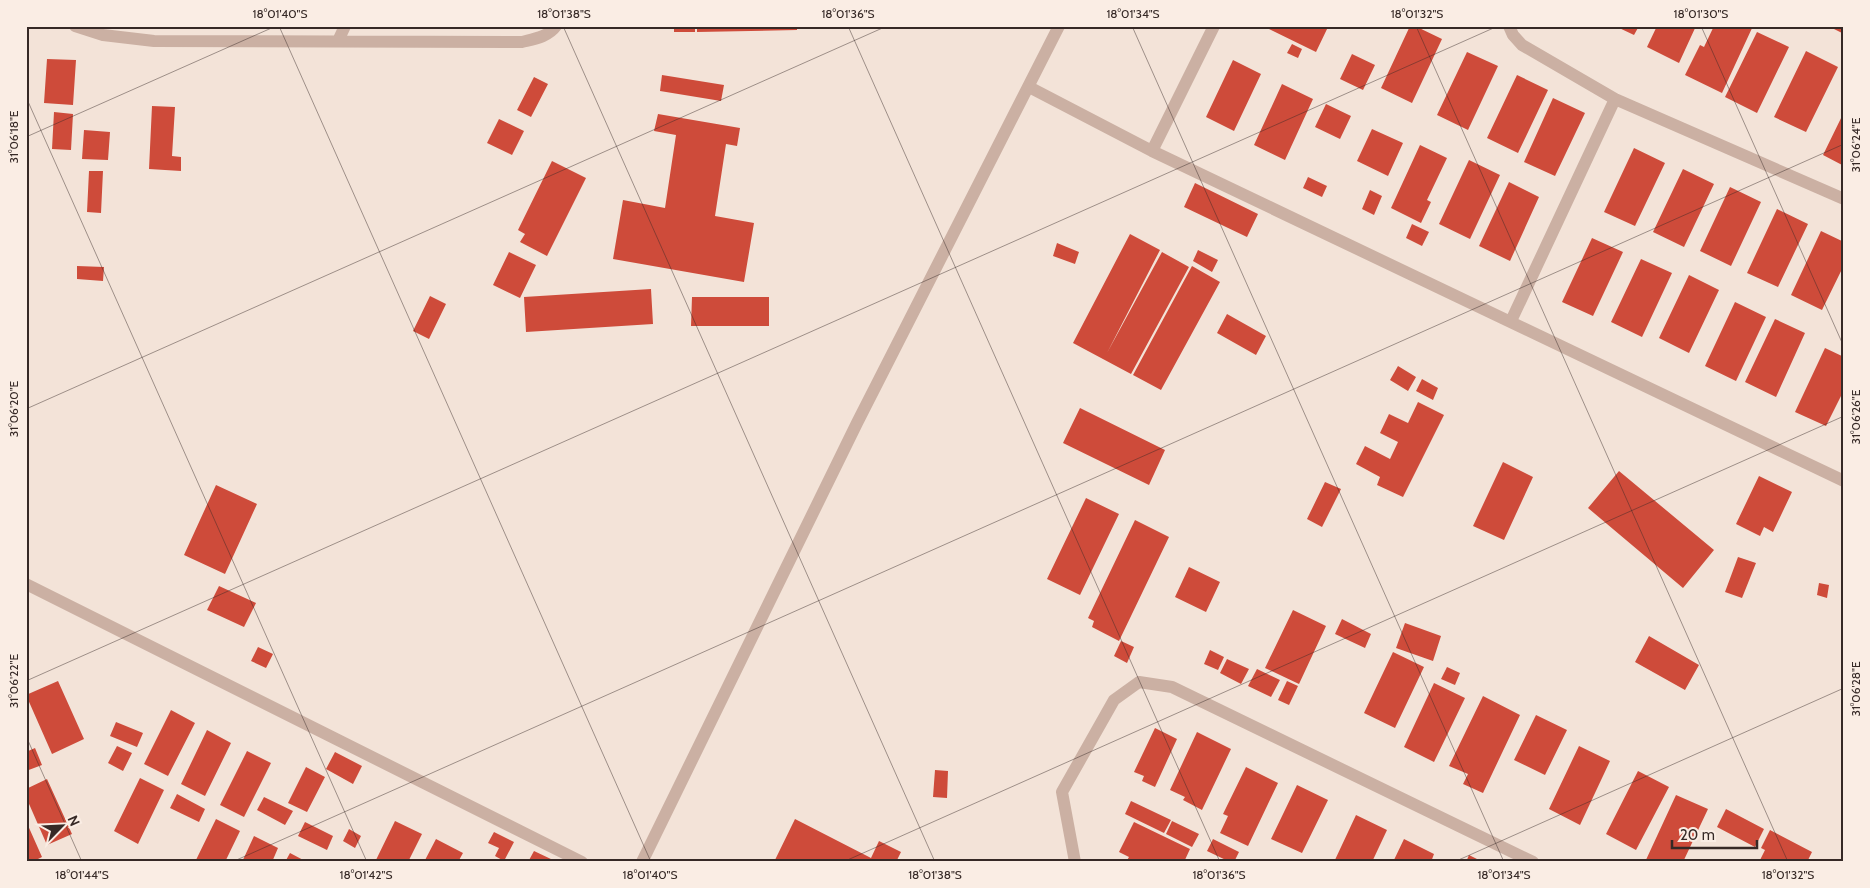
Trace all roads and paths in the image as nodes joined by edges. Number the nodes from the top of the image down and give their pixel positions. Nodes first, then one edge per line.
1 (75, 26) edge
2 (345, 26) edge
3 (556, 26) edge
4 (1059, 26) edge
5 (1214, 26) edge
6 (1509, 26) edge
7 (104, 30) edge
8 (338, 41) junction
9 (1029, 87) junction
10 (1615, 99) junction
11 (1152, 151) junction
12 (1844, 199) edge
13 (1511, 321) junction
14 (1844, 481) edge
15 (26, 584) edge
16 (582, 862) edge
17 (642, 862) edge
18 (1075, 862) edge
19 (1534, 862) edge

1 - 7 street
2 - 8 street
3 - 8 street
4 - 9 street
5 - 11 street
6 - 10 street
7 - 8 street
9 - 11 street
9 - 17 street
10 - 12 street
10 - 13 street
11 - 13 street
13 - 14 street
15 - 16 street
18 - 19 street

